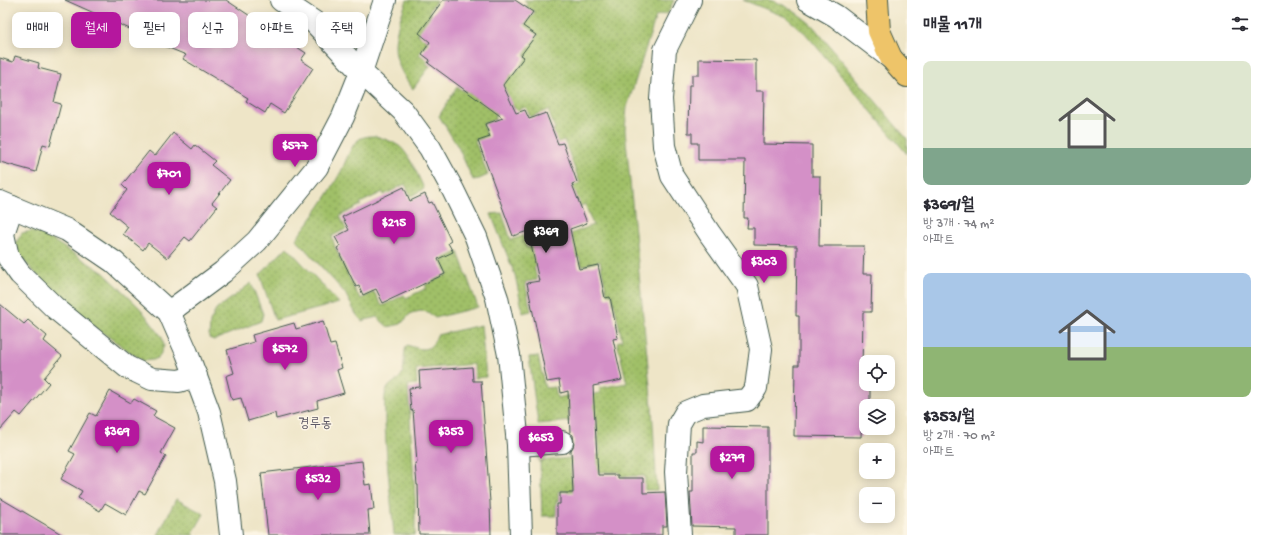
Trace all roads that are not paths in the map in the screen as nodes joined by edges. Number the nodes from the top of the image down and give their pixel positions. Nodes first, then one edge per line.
1 (281, 0) edge
2 (385, 0) edge
3 (690, 0) edge
4 (808, 0) edge
5 (877, 0) edge
6 (891, 58) junction
7 (361, 72) junction
8 (907, 76) edge
9 (6, 204) edge
10 (169, 312) junction
11 (196, 376) junction
12 (562, 442) dead end
13 (518, 445) junction
14 (231, 535) edge
15 (521, 535) edge
16 (680, 535) edge

1 - 7 street
2 - 7 street
3 - 16 street
4 - 6 street
5 - 6 main road
6 - 8 main road
7 - 10 street
7 - 13 street
9 - 10 street
9 - 11 street
10 - 11 street
11 - 14 street
12 - 13 street
13 - 15 street

